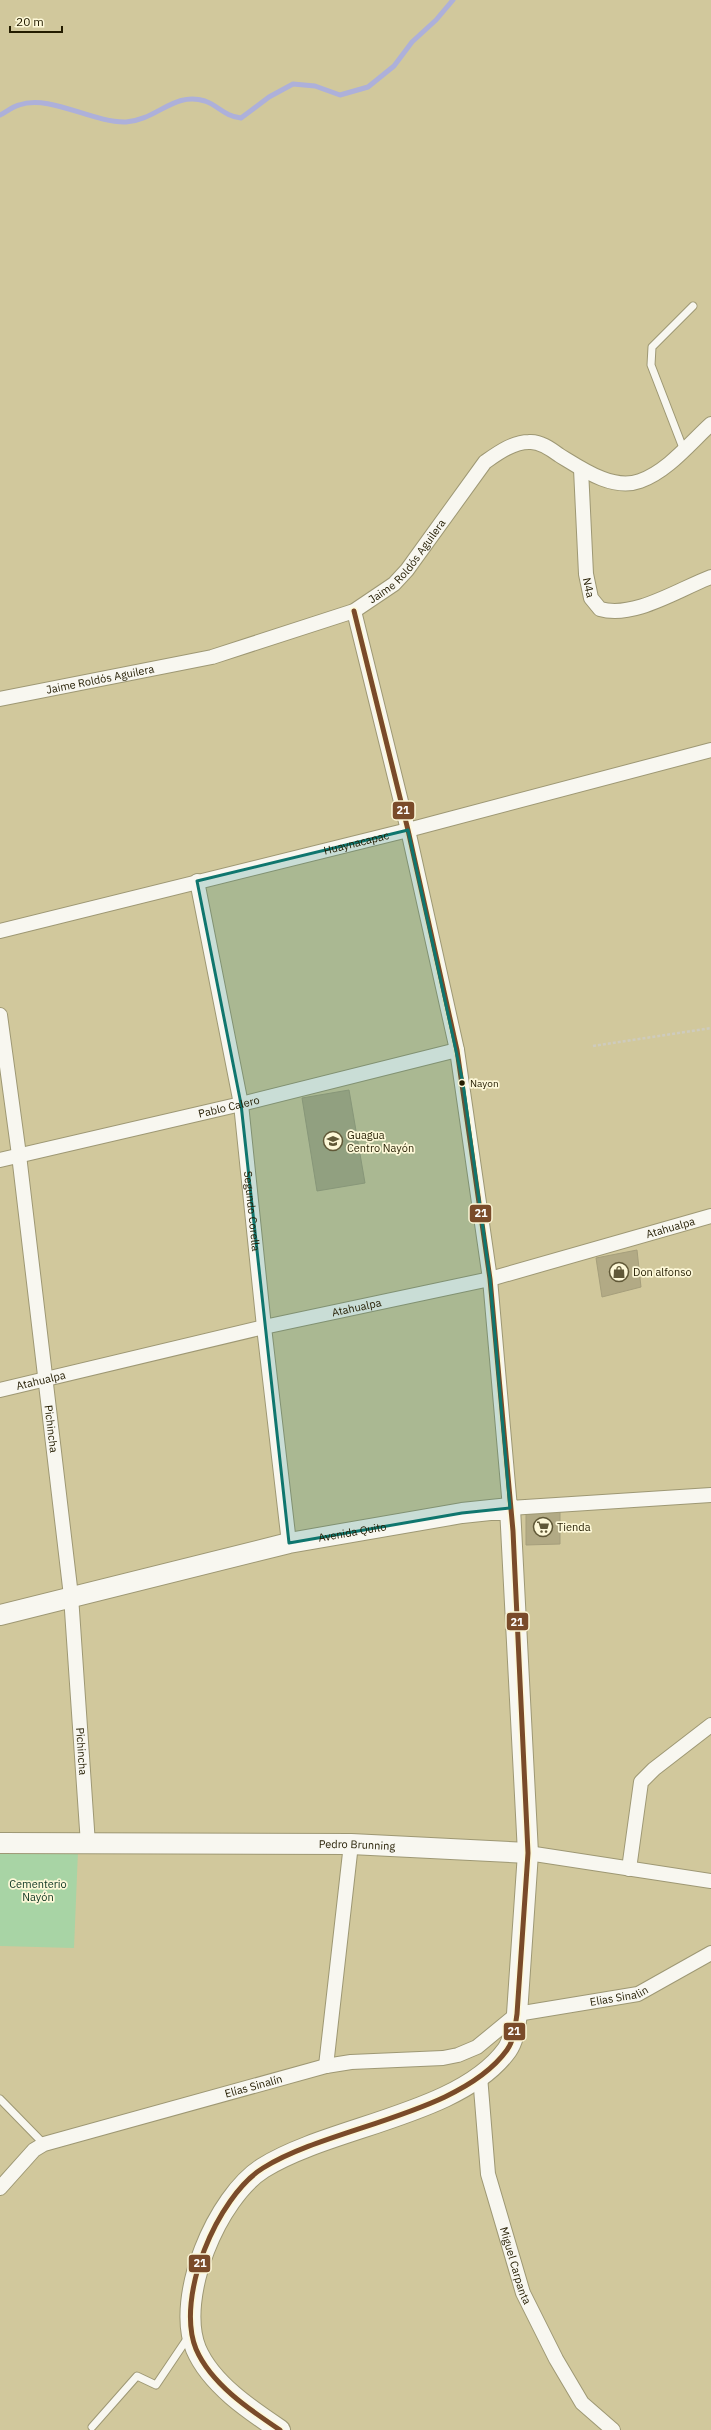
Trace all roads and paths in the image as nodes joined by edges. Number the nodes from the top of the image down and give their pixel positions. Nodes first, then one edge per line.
1 (693, 306) dead end
2 (711, 424) edge
3 (683, 448) junction
4 (581, 469) junction
5 (711, 577) edge
6 (354, 611) junction
7 (0, 699) edge
8 (711, 750) edge
9 (408, 830) junction
10 (197, 881) junction
11 (0, 931) edge
12 (0, 1015) edge
13 (711, 1028) edge
14 (593, 1046) dead end
15 (457, 1050) junction
16 (241, 1104) junction
17 (19, 1155) junction
18 (0, 1160) edge
19 (711, 1216) edge
20 (490, 1279) junction
21 (264, 1327) junction
22 (46, 1379) junction
23 (0, 1390) edge
24 (711, 1495) edge
25 (510, 1508) junction
26 (289, 1543) junction
27 (72, 1596) junction
28 (0, 1615) edge
29 (711, 1725) edge
30 (0, 1843) edge
31 (88, 1844) junction
32 (351, 1844) junction
33 (528, 1853) junction
34 (629, 1869) junction
35 (711, 1881) edge
36 (711, 1953) edge
37 (517, 2014) junction
38 (326, 2066) junction
39 (480, 2076) junction
40 (0, 2099) edge
41 (44, 2144) junction
42 (0, 2188) edge
43 (192, 2330) junction
44 (92, 2427) dead end
45 (280, 2430) edge
46 (614, 2430) edge

1 - 3 lane
2 - 3 street, Jaime Roldós Aguilera
3 - 4 street, Jaime Roldós Aguilera
4 - 5 street, N4a
4 - 6 street, Jaime Roldós Aguilera
6 - 7 street, Jaime Roldós Aguilera
6 - 9 street
8 - 9 street, Huaynacapac
9 - 10 street, Huaynacapac
9 - 15 street
10 - 11 street, Huaynacapac
10 - 16 street, Segundo Corella
12 - 17 street, Pichincha
13 - 14 path
15 - 16 street, Pablo Calero
15 - 20 street
16 - 17 street, Pablo Calero
16 - 21 street, Segundo Corella
17 - 18 street, Pablo Calero
17 - 22 street, Pichincha
19 - 20 street, Atahualpa
20 - 21 street, Atahualpa
20 - 25 street
21 - 22 street, Atahualpa
21 - 26 street, Segundo Corella
22 - 23 street, Atahualpa
22 - 27 street, Pichincha
24 - 25 street, Avenida Quito
25 - 26 street, Avenida Quito
25 - 33 street
26 - 27 street, Avenida Quito
27 - 28 street, Avenida Quito
27 - 31 street, Pichincha
29 - 34 street
30 - 31 street, Pedro Brunning
31 - 32 street, Pedro Brunning
32 - 33 street, Pedro Brunning
32 - 38 street
33 - 34 street, Pedro Brunning
33 - 37 street
34 - 35 street, Pedro Brunning
36 - 37 street, Elias Sinalin
37 - 38 street, Elías Sinalín
37 - 39 street
38 - 41 street, Elías Sinalín
39 - 43 street
39 - 46 street, Miguel Carpanta
40 - 41 lane
41 - 42 street, Elías Sinalín
43 - 44 lane
43 - 45 street

